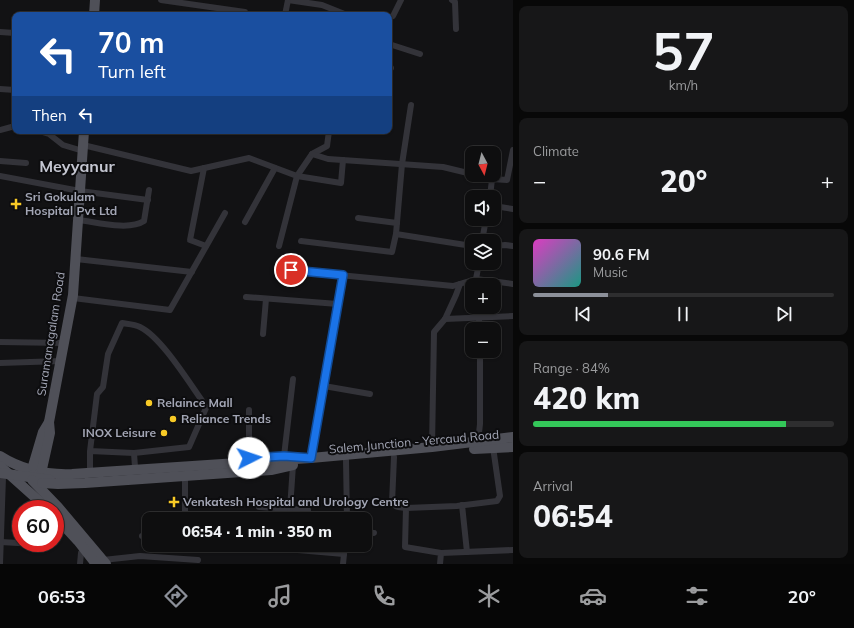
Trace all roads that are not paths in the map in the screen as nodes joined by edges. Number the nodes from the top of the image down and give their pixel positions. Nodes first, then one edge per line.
1 (95, 0) edge
2 (161, 0) edge
3 (288, 0) edge
4 (401, 0) edge
5 (452, 0) edge
6 (94, 12) edge
7 (245, 12) dead end
8 (286, 12) edge
9 (340, 12) edge
10 (393, 16) dead end
11 (456, 29) dead end
12 (0, 32) edge
13 (12, 33) edge
14 (392, 45) edge
15 (420, 54) dead end
16 (0, 89) edge
17 (12, 90) edge
18 (411, 105) dead end
19 (12, 127) edge
20 (0, 130) edge
21 (50, 134) edge
22 (84, 134) edge
23 (329, 134) edge
24 (83, 148) junction
25 (513, 150) edge
26 (312, 154) junction
27 (343, 160) junction
28 (0, 161) edge
29 (26, 163) dead end
30 (402, 164) junction
31 (204, 168) junction
32 (275, 168) junction
33 (465, 173) edge
34 (0, 176) edge
35 (297, 176) junction
36 (501, 180) edge
37 (149, 190) dead end
38 (80, 191) junction
39 (148, 200) junction
40 (501, 207) edge
41 (513, 209) edge
42 (224, 213) dead end
43 (358, 218) dead end
44 (79, 220) junction
45 (245, 222) dead end
46 (397, 223) junction
47 (396, 234) junction
48 (301, 241) dead end
49 (465, 245) edge
50 (206, 246) junction
51 (279, 246) dead end
52 (501, 246) edge
53 (513, 246) edge
54 (76, 259) junction
55 (277, 269) dead end
56 (192, 272) junction
57 (343, 275) junction
58 (465, 282) edge
59 (501, 282) edge
60 (460, 284) junction
61 (513, 284) edge
62 (246, 297) dead end
63 (73, 298) junction
64 (266, 298) junction
65 (338, 304) junction
66 (513, 316) edge
67 (479, 317) junction
68 (445, 318) junction
69 (479, 322) edge
70 (263, 334) dead end
71 (0, 342) edge
72 (65, 343) junction
73 (480, 358) edge
74 (61, 361) junction
75 (0, 363) edge
76 (292, 379) dead end
77 (324, 386) junction
78 (370, 394) dead end
79 (250, 410) dead end
80 (513, 437) edge
81 (478, 442) junction
82 (432, 447) junction
83 (493, 447) junction
84 (513, 447) edge
85 (90, 452) junction
86 (134, 453) junction
87 (284, 456) junction
88 (394, 457) junction
89 (249, 458) junction
90 (311, 458) junction
91 (1, 459) edge
92 (346, 460) junction
93 (270, 464) junction
94 (293, 465) junction
95 (38, 467) junction
96 (135, 467) junction
97 (90, 470) junction
98 (1, 475) edge
99 (185, 476) junction
100 (35, 482) junction
101 (31, 500) edge
102 (40, 500) edge
103 (462, 505) junction
104 (259, 507) dead end
105 (406, 508) junction
106 (290, 509) junction
107 (308, 510) dead end
108 (185, 512) edge
109 (347, 512) edge
110 (64, 526) edge
111 (64, 533) edge
112 (1, 542) junction
113 (12, 543) edge
114 (513, 550) edge
115 (321, 552) edge
116 (467, 552) junction
117 (81, 553) junction
118 (441, 553) junction
119 (344, 554) joint
120 (198, 560) dead end
121 (102, 563) edge
122 (0, 564) edge
123 (80, 564) edge
124 (89, 564) edge
125 (343, 564) edge
126 (440, 564) edge

1 - 6 main road
2 - 7 street
3 - 8 street
3 - 9 street
4 - 10 street
5 - 11 street
12 - 13 street
14 - 15 street
16 - 17 street
18 - 30 street
19 - 20 street
21 - 24 street
22 - 24 main road, Suramanagalam Road
23 - 26 street
24 - 31 street
24 - 38 main road, Suramanagalam Road
25 - 36 street
26 - 27 street
26 - 35 street
27 - 30 street
27 - 35 street
28 - 29 street
30 - 33 street
30 - 46 street
31 - 32 street
31 - 50 street
32 - 35 street
32 - 45 street
34 - 38 street
35 - 51 street
37 - 39 street
38 - 39 street
38 - 44 main road, Suramanagalam Road
39 - 44 street
40 - 41 street
42 - 50 street
43 - 46 street
44 - 54 main road, Suramanagalam Road
46 - 47 street
47 - 48 street
47 - 49 street
50 - 56 street
52 - 53 street
54 - 56 street
54 - 63 main road, Suramanagalam Road
55 - 57 street
56 - 63 street
57 - 60 street
57 - 65 street
58 - 60 street
59 - 61 street
60 - 68 street
62 - 64 street
63 - 72 main road, Suramanagalam Road
64 - 65 street
64 - 70 street
65 - 77 street
66 - 67 street
67 - 68 street
67 - 69 street
68 - 82 street
71 - 72 street
72 - 74 main road, Suramanagalam Road
73 - 81 street
74 - 75 street
74 - 95 main road, Suramanagalam Road
76 - 87 street
77 - 78 street
77 - 90 street
79 - 89 street
80 - 81 main road
81 - 82 main road
82 - 90 main road
83 - 84 main road, Salem Junction - Yercaud Road
83 - 88 main road, Salem Junction - Yercaud Road
83 - 103 street
85 - 86 street
85 - 86 street
85 - 97 street
86 - 96 street
87 - 89 main road
87 - 90 main road
88 - 92 main road, Salem Junction - Yercaud Road
88 - 105 street
89 - 96 main road
90 - 93 main road
91 - 93 main road
91 - 95 main road
91 - 100 main road
91 - 102 main road
91 - 121 main road
92 - 94 main road, Salem Junction - Yercaud Road
92 - 109 street
93 - 94 main road
93 - 98 main road
94 - 99 main road
94 - 106 street
95 - 97 main road
96 - 97 main road
98 - 100 main road
98 - 101 main road
98 - 112 street
99 - 100 main road
99 - 108 street
100 - 121 main road
103 - 105 street
103 - 116 street
104 - 106 street
105 - 118 street
106 - 107 street
110 - 121 main road
111 - 117 main road
112 - 113 street
112 - 122 street
114 - 116 street
115 - 119 street
116 - 118 street
117 - 123 street
117 - 124 main road
118 - 126 street
119 - 125 street
120 - 121 street

